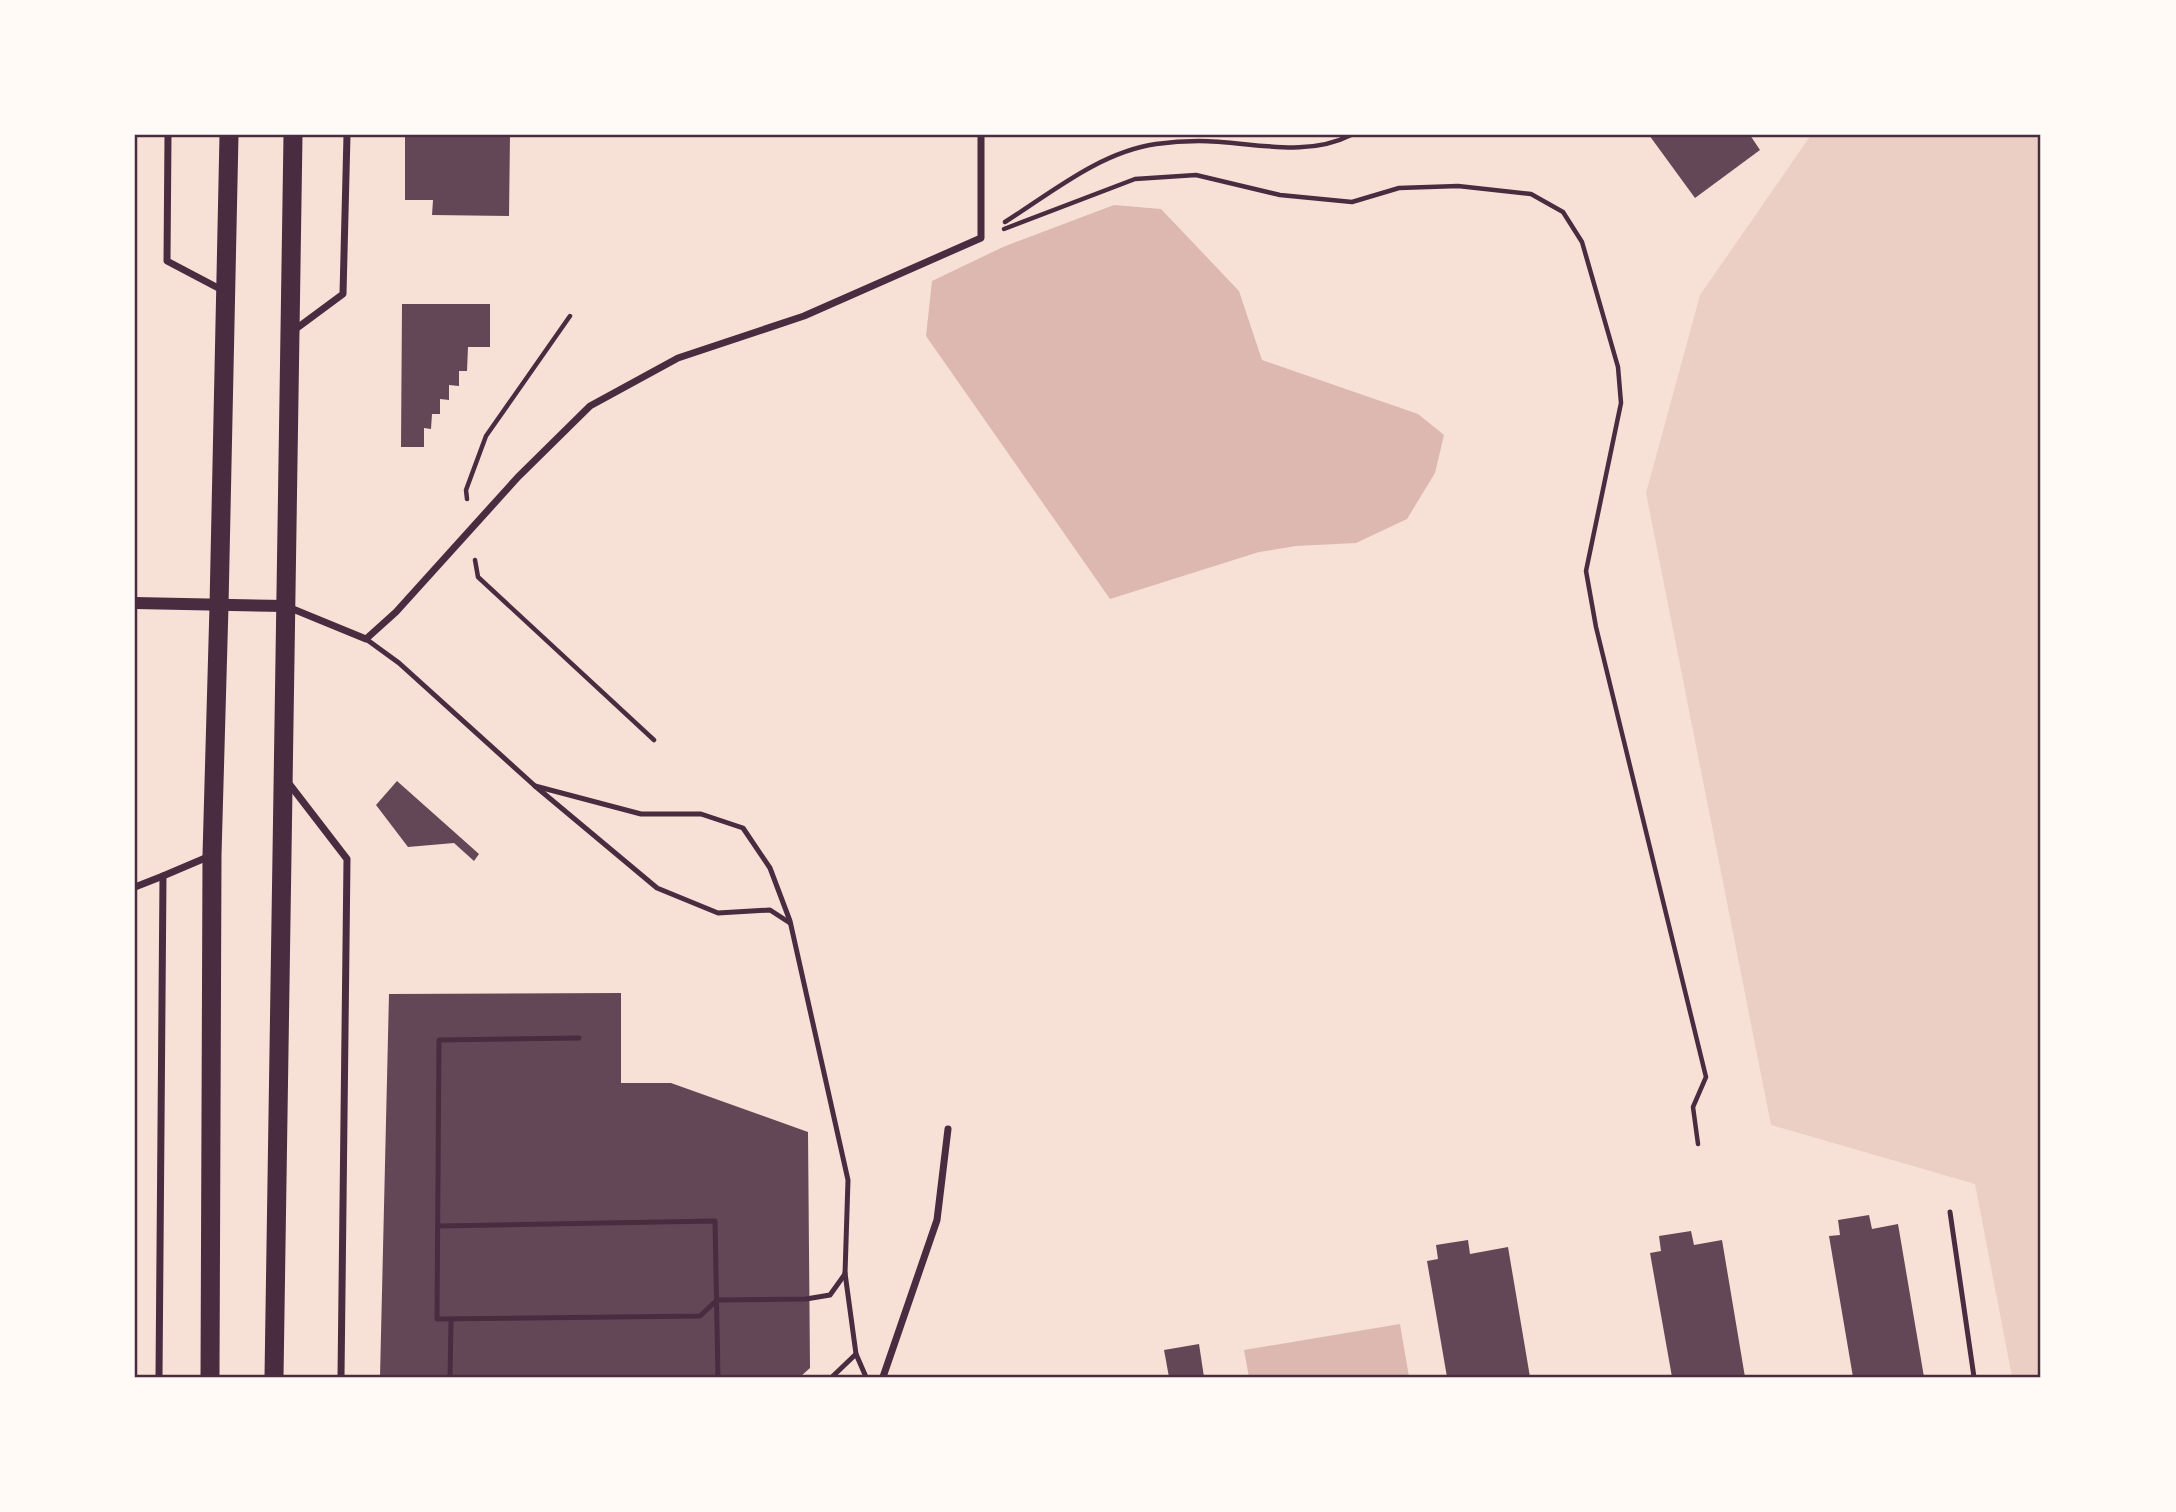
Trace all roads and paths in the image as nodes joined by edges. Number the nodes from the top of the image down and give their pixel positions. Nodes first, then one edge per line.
1 (168, 135) edge
2 (229, 135) edge
3 (293, 135) edge
4 (347, 135) edge
5 (981, 135) edge
6 (1352, 135) edge
7 (981, 238) junction
8 (226, 292) junction
9 (570, 316) dead end
10 (290, 334) junction
11 (469, 531) junction
12 (135, 603) edge
13 (219, 606) junction
14 (285, 606) junction
15 (366, 639) junction
16 (654, 740) dead end
17 (282, 775) junction
18 (535, 786) junction
19 (212, 855) junction
20 (163, 876) junction
21 (135, 887) edge
22 (790, 921) junction
23 (579, 1038) dead end
24 (948, 1129) dead end
25 (1698, 1144) dead end
26 (1950, 1212) dead end
27 (438, 1226) junction
28 (845, 1274) junction
29 (716, 1300) junction
30 (451, 1320) junction
31 (856, 1354) junction
32 (159, 1377) edge
33 (210, 1377) edge
34 (274, 1377) edge
35 (341, 1377) edge
36 (450, 1377) edge
37 (718, 1377) edge
38 (832, 1377) edge
39 (866, 1377) edge
40 (883, 1377) edge
41 (1974, 1377) edge

1 - 8 street
2 - 8 highway
3 - 10 highway
4 - 10 street
5 - 7 street
6 - 7 path
7 - 11 street
7 - 25 path
8 - 13 highway
9 - 11 path
10 - 14 highway
11 - 15 street
11 - 16 path
12 - 13 street
13 - 14 street
13 - 19 highway
14 - 15 street
14 - 17 highway
15 - 18 lane
17 - 34 highway
17 - 35 street
18 - 22 lane
18 - 22 lane
19 - 20 street
19 - 33 highway
20 - 21 street
20 - 32 street
22 - 28 lane
23 - 27 lane
24 - 40 street
26 - 41 lane
27 - 29 lane
27 - 30 lane
28 - 29 lane
28 - 31 lane
29 - 30 lane
29 - 37 lane
30 - 36 lane
31 - 38 lane
31 - 39 lane

